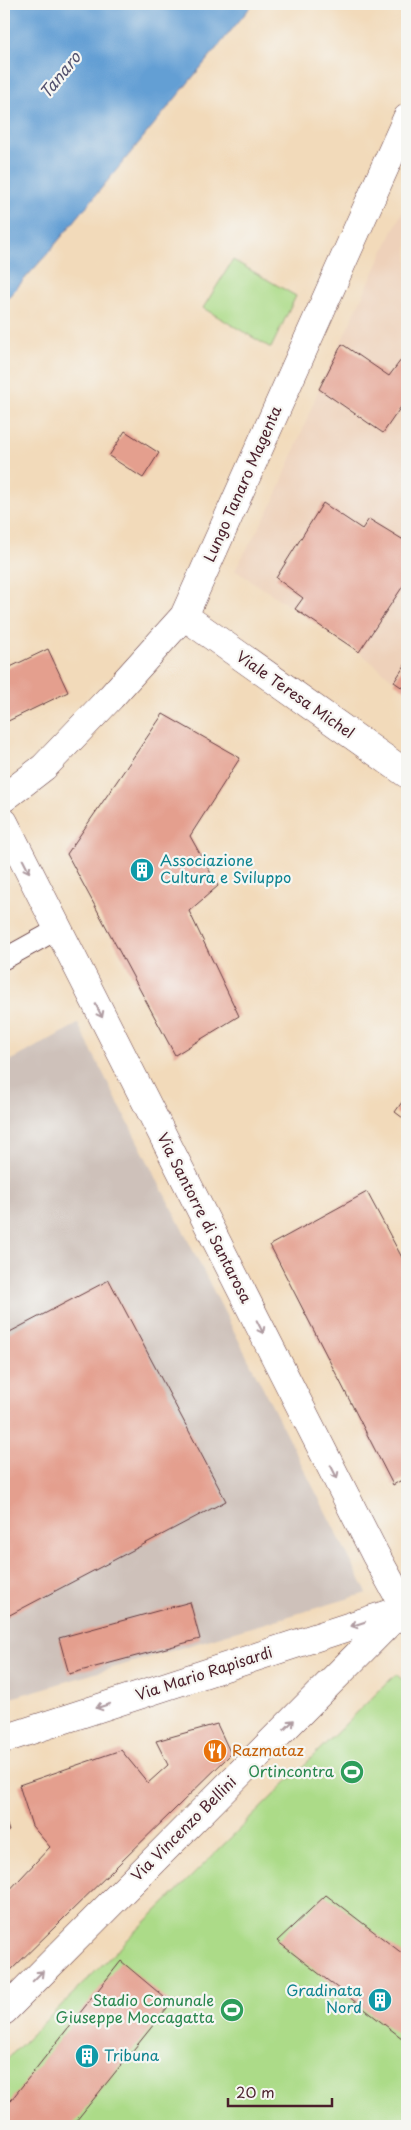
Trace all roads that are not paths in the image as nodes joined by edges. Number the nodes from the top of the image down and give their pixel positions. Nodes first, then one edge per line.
1 (407, 118) edge
2 (184, 616) junction
3 (407, 774) edge
4 (4, 798) edge
5 (4, 822) edge
6 (58, 929) junction
7 (4, 959) edge
8 (406, 1608) edge
9 (4, 1739) edge
10 (4, 2011) edge

1 - 2 street, Lungo Tanaro Magenta
2 - 3 street, Viale Teresa Michel
2 - 4 street, Lungo Tanaro Magenta
5 -> 6 street, Via Santorre di Santarosa
6 - 7 lane
6 -> 8 street, Via Santorre di Santarosa
8 -> 9 street, Via Mario Rapisardi
10 -> 8 street, Via Vincenzo Bellini

